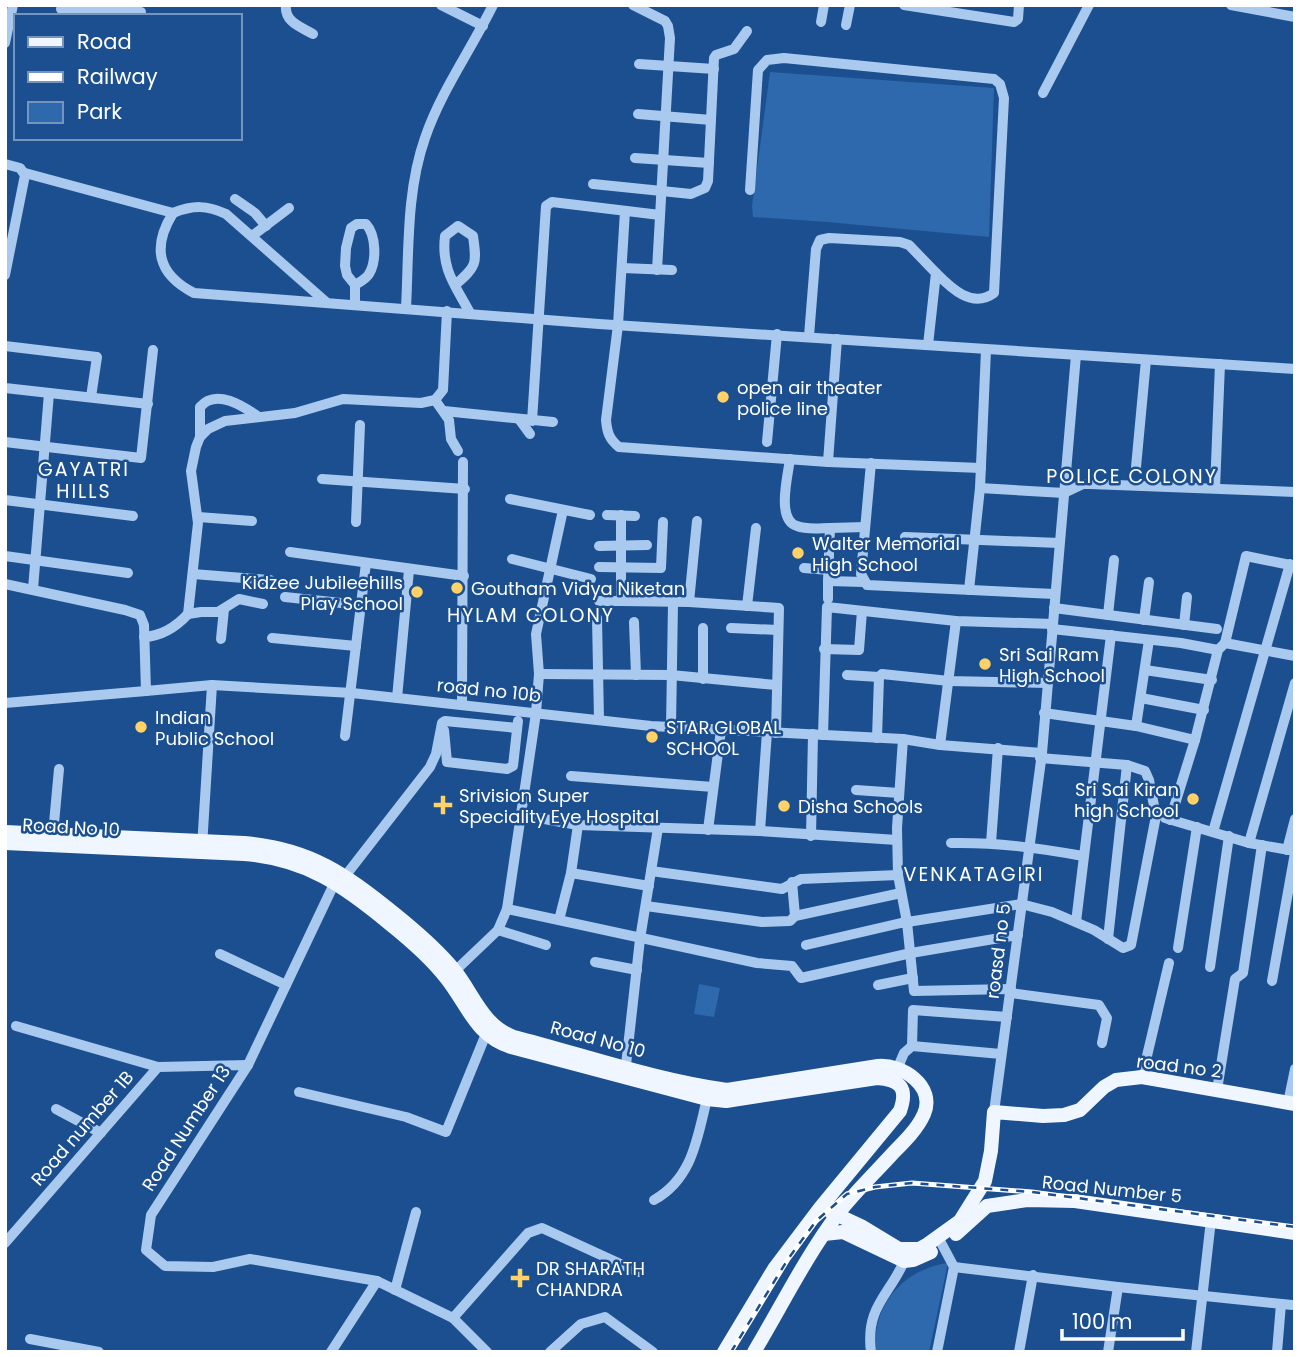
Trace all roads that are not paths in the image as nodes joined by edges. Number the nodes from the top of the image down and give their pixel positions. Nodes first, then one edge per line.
1 (13, 5) edge
2 (286, 5) edge
3 (441, 5) edge
4 (493, 5) edge
5 (633, 5) edge
6 (824, 5) edge
7 (850, 5) edge
8 (904, 5) edge
9 (1020, 5) edge
10 (1089, 5) edge
11 (1231, 5) edge
12 (61, 9) dead end
13 (97, 11) edge
14 (141, 12) dead end
15 (1295, 17) edge
16 (821, 22) dead end
17 (846, 25) dead end
18 (483, 26) junction
19 (747, 31) dead end
20 (313, 34) dead end
21 (5, 43) edge
22 (639, 64) dead end
23 (669, 66) junction
24 (714, 69) junction
25 (1043, 93) dead end
26 (638, 114) dead end
27 (666, 116) junction
28 (711, 120) junction
29 (635, 158) dead end
30 (664, 160) junction
31 (709, 163) junction
32 (5, 164) edge
33 (25, 173) junction
34 (593, 184) dead end
35 (750, 190) dead end
36 (662, 191) junction
37 (235, 198) dead end
38 (289, 208) dead end
39 (625, 211) junction
40 (173, 213) junction
41 (660, 215) junction
42 (266, 226) junction
43 (252, 236) junction
44 (621, 268) junction
45 (657, 270) junction
46 (672, 270) dead end
47 (936, 273) junction
48 (5, 275) edge
49 (355, 285) junction
50 (455, 285) junction
51 (326, 302) junction
52 (355, 304) junction
53 (406, 308) junction
54 (447, 311) junction
55 (470, 313) junction
56 (539, 319) junction
57 (618, 325) junction
58 (776, 334) junction
59 (809, 336) junction
60 (837, 339) junction
61 (928, 345) junction
62 (5, 346) edge
63 (986, 350) junction
64 (153, 351) dead end
65 (1076, 355) junction
66 (1146, 360) junction
67 (1220, 365) junction
68 (1295, 369) edge
69 (5, 388) edge
70 (49, 393) junction
71 (91, 397) junction
72 (435, 400) junction
73 (148, 404) junction
74 (444, 411) junction
75 (259, 417) junction
76 (519, 419) junction
77 (532, 421) junction
78 (553, 422) dead end
79 (360, 425) dead end
80 (530, 434) dead end
81 (201, 437) junction
82 (5, 442) edge
83 (767, 442) dead end
84 (45, 446) junction
85 (790, 459) junction
86 (828, 461) junction
87 (870, 463) junction
88 (1136, 467) dead end
89 (981, 468) junction
90 (322, 479) dead end
91 (358, 482) junction
92 (980, 488) junction
93 (1214, 488) junction
94 (465, 489) junction
95 (1295, 492) edge
96 (1064, 493) junction
97 (510, 499) dead end
98 (5, 500) edge
99 (40, 503) junction
100 (563, 510) junction
101 (590, 515) dead end
102 (607, 515) dead end
103 (621, 515) junction
104 (133, 516) dead end
105 (635, 516) dead end
106 (198, 517) junction
107 (253, 521) dead end
108 (697, 521) dead end
109 (356, 522) dead end
110 (663, 522) dead end
111 (865, 527) junction
112 (756, 528) dead end
113 (830, 528) junction
114 (905, 537) dead end
115 (974, 541) junction
116 (1059, 544) junction
117 (647, 545) dead end
118 (598, 546) dead end
119 (622, 546) junction
120 (290, 552) dead end
121 (5, 556) edge
122 (512, 559) dead end
123 (1114, 560) dead end
124 (35, 561) junction
125 (366, 563) junction
126 (1292, 565) edge
127 (599, 567) dead end
128 (622, 568) junction
129 (804, 568) dead end
130 (550, 569) junction
131 (409, 570) junction
132 (128, 573) dead end
133 (193, 574) junction
134 (829, 575) junction
135 (464, 576) junction
136 (591, 579) dead end
137 (270, 580) dead end
138 (864, 582) junction
139 (1149, 582) dead end
140 (5, 584) edge
141 (33, 589) junction
142 (969, 590) junction
143 (1055, 594) junction
144 (285, 597) dead end
145 (1187, 597) dead end
146 (828, 599) dead end
147 (599, 601) dead end
148 (621, 601) junction
149 (689, 602) junction
150 (673, 603) junction
151 (263, 604) dead end
152 (360, 605) junction
153 (747, 606) junction
154 (1054, 608) junction
155 (224, 609) junction
156 (862, 611) junction
157 (188, 614) junction
158 (1108, 615) junction
159 (597, 618) dead end
160 (1144, 620) junction
161 (956, 621) junction
162 (634, 622) dead end
163 (1184, 625) junction
164 (1053, 626) junction
165 (703, 628) dead end
166 (730, 628) dead end
167 (1217, 629) dead end
168 (778, 630) junction
169 (1111, 635) junction
170 (144, 637) junction
171 (272, 638) dead end
172 (221, 639) dead end
173 (1149, 640) junction
174 (356, 646) junction
175 (1222, 647) junction
176 (824, 649) junction
177 (1265, 650) junction
178 (1295, 656) edge
179 (1145, 670) junction
180 (540, 674) junction
181 (636, 674) junction
182 (598, 675) junction
183 (671, 675) junction
184 (847, 675) dead end
185 (879, 677) junction
186 (703, 680) junction
187 (1212, 680) junction
188 (949, 681) junction
189 (1047, 683) junction
190 (1295, 683) edge
191 (212, 685) junction
192 (776, 685) junction
193 (146, 691) junction
194 (352, 693) junction
195 (397, 698) junction
196 (1141, 698) junction
197 (5, 704) edge
198 (462, 705) junction
199 (1203, 710) junction
200 (520, 711) junction
201 (536, 713) junction
202 (1044, 713) junction
203 (599, 720) junction
204 (1100, 720) junction
205 (441, 725) junction
206 (1136, 726) junction
207 (671, 727) junction
208 (517, 728) junction
209 (721, 730) junction
210 (771, 732) junction
211 (818, 734) junction
212 (345, 736) dead end
213 (877, 737) junction
214 (903, 739) junction
215 (1195, 740) junction
216 (940, 745) junction
217 (998, 748) junction
218 (1041, 756) junction
219 (1094, 762) junction
220 (1127, 765) junction
221 (59, 769) dead end
222 (571, 776) dead end
223 (713, 787) junction
224 (856, 790) dead end
225 (898, 793) junction
226 (522, 815) junction
227 (1156, 816) junction
228 (1295, 819) edge
229 (1170, 820) junction
230 (578, 825) junction
231 (1197, 827) junction
232 (658, 828) junction
233 (708, 830) junction
234 (760, 831) junction
235 (5, 832) edge
236 (1213, 832) junction
237 (53, 834) junction
238 (811, 836) junction
239 (1230, 836) junction
240 (897, 841) junction
241 (1249, 842) junction
242 (5, 843) edge
243 (991, 843) junction
244 (951, 844) dead end
245 (1262, 845) junction
246 (202, 846) junction
247 (1028, 846) junction
248 (1292, 851) edge
249 (1083, 856) junction
250 (651, 871) junction
251 (570, 873) junction
252 (898, 875) junction
253 (340, 879) junction
254 (792, 882) junction
255 (649, 886) junction
256 (901, 893) junction
257 (1021, 904) junction
258 (646, 906) junction
259 (507, 909) junction
260 (795, 916) junction
261 (559, 920) junction
262 (907, 922) junction
263 (1076, 922) junction
264 (498, 930) junction
265 (1018, 935) junction
266 (640, 939) junction
267 (1108, 939) junction
268 (546, 944) dead end
269 (806, 945) dead end
270 (1178, 948) dead end
271 (911, 953) junction
272 (220, 954) dead end
273 (595, 962) dead end
274 (1168, 963) dead end
275 (1210, 967) dead end
276 (455, 971) junction
277 (637, 971) junction
278 (913, 978) junction
279 (1272, 981) dead end
280 (286, 985) junction
281 (878, 985) dead end
282 (1011, 991) junction
283 (1007, 1017) junction
284 (16, 1026) dead end
285 (486, 1034) junction
286 (1102, 1043) dead end
287 (912, 1046) junction
288 (1001, 1054) junction
289 (248, 1065) junction
290 (158, 1067) junction
291 (898, 1067) junction
292 (1295, 1069) edge
293 (625, 1072) junction
294 (1142, 1077) junction
295 (1217, 1090) junction
296 (299, 1092) dead end
297 (707, 1099) junction
298 (1292, 1104) edge
299 (56, 1109) dead end
300 (994, 1112) junction
301 (101, 1133) junction
302 (654, 1200) dead end
303 (980, 1204) junction
304 (820, 1208) junction
305 (416, 1212) dead end
306 (838, 1214) junction
307 (1211, 1220) junction
308 (824, 1234) junction
309 (1295, 1234) edge
310 (940, 1241) junction
311 (5, 1243) edge
312 (906, 1256) junction
313 (954, 1267) junction
314 (638, 1272) dead end
315 (1033, 1275) junction
316 (377, 1281) junction
317 (1118, 1287) junction
318 (395, 1290) junction
319 (1201, 1295) junction
320 (453, 1318) junction
321 (30, 1339) dead end
322 (649, 1351) edge
323 (99, 1352) edge
324 (331, 1352) edge
325 (487, 1352) edge
326 (550, 1352) edge
327 (724, 1352) edge
328 (754, 1352) edge
329 (871, 1352) edge
330 (937, 1352) edge
331 (1019, 1352) edge
332 (1108, 1352) edge
333 (1196, 1352) edge
334 (1277, 1352) edge

1 - 21 street
2 - 20 street
3 - 18 street
4 - 18 street
5 - 23 street
6 - 16 street
7 - 17 street
8 - 9 street
10 - 25 street
11 - 15 street
12 - 13 street
13 - 14 street
18 - 53 street
19 - 24 street
22 - 23 street
23 - 24 street
23 - 27 street
24 - 28 street
26 - 27 street
27 - 28 street
27 - 30 street
28 - 31 street
29 - 30 street
30 - 31 street
30 - 36 street
31 - 36 street
32 - 33 street
33 - 40 street
33 - 48 street
34 - 36 street
35 - 47 street
36 - 41 street
37 - 42 street
38 - 42 street
39 - 41 street
39 - 44 street
39 - 56 street
40 - 43 street
40 - 51 street
41 - 45 street
42 - 43 street
43 - 51 street
44 - 45 street
44 - 57 street
45 - 46 street
47 - 59 street
47 - 61 street
49 - 49 street
49 - 52 street
50 - 50 street
50 - 55 street
51 - 52 street
52 - 53 street
53 - 54 street
54 - 55 street
54 - 72 street
55 - 56 street
56 - 57 street
56 - 77 street
57 - 58 street
57 - 85 street
58 - 59 street
58 - 83 street
59 - 60 street
60 - 61 street
60 - 86 street
61 - 63 street
62 - 71 street
63 - 65 street
63 - 89 street
64 - 73 street
65 - 66 street
65 - 96 street, roasd no 5
66 - 67 street
66 - 88 street
67 - 68 street
67 - 93 street
69 - 70 street
70 - 71 street
70 - 84 street
71 - 73 street
72 - 74 street
72 - 75 street
73 - 84 street
74 - 76 street
74 - 94 street
75 - 81 street
75 - 81 street
76 - 77 street
76 - 80 street
77 - 78 street
79 - 91 street
81 - 106 street
82 - 84 street
84 - 99 street
85 - 86 street
85 - 113 street
86 - 87 street
87 - 89 street
87 - 111 street
89 - 92 street
90 - 91 street
91 - 94 street
91 - 109 street
92 - 96 street
92 - 115 street
93 - 95 street
93 - 96 street
94 - 135 street
96 - 116 street, roasd no 5
97 - 100 street
98 - 99 street
99 - 104 street
99 - 124 street
100 - 101 street
100 - 130 street
102 - 103 street
103 - 105 street
103 - 119 street
106 - 107 street
106 - 133 street
108 - 149 street
110 - 128 street
111 - 113 street
111 - 138 street
112 - 153 street
113 - 134 street
114 - 115 street
115 - 116 street
115 - 142 street
116 - 143 street, roasd no 5
117 - 119 street
118 - 119 street
119 - 128 street
120 - 125 street
121 - 124 street
122 - 130 street
123 - 158 street
124 - 132 street
124 - 141 street
125 - 131 street
125 - 152 street
126 - 175 street
126 - 177 street
127 - 128 street
128 - 148 street
129 - 134 street
130 - 136 street
130 - 180 street
131 - 135 street
131 - 195 street
133 - 137 street
133 - 157 street
134 - 138 street
134 - 146 street
135 - 198 street
138 - 142 street
139 - 160 street
140 - 141 street
141 - 170 street
142 - 143 street
143 - 154 street, roasd no 5
144 - 152 street
145 - 163 street
147 - 148 street
148 - 150 street
149 - 150 street
149 - 153 street
150 - 183 street
151 - 155 street
152 - 174 street
153 - 168 street
154 - 158 street
154 - 164 street, roasd no 5
155 - 157 street
155 - 172 street
156 - 161 street
156 - 176 street
156 - 176 street
157 - 170 street
158 - 160 street
159 - 182 street
160 - 163 street
161 - 164 street
161 - 188 street
162 - 181 street
163 - 167 street
164 - 169 street
164 - 189 street, roasd no 5
165 - 186 street
166 - 168 street
168 - 192 street
169 - 173 street
169 - 204 street
170 - 193 street
171 - 174 street
173 - 175 street
173 - 179 street
174 - 194 street
175 - 177 street
175 - 187 street
176 - 211 street
177 - 178 street
177 - 236 street
179 - 187 street
179 - 196 street
180 - 182 street
180 - 201 street
181 - 182 street
181 - 183 street
182 - 203 street
183 - 186 street
183 - 207 street
184 - 185 street
185 - 188 street
185 - 213 street
186 - 192 street
187 - 199 street
188 - 189 street
188 - 216 street
189 - 202 street, roasd no 5
190 - 241 street
191 - 193 street, road no 10b
191 - 194 street, road no 10b
191 - 246 street
192 - 210 street
193 - 197 street, road no 10b
194 - 195 street, road no 10b
194 - 212 street
195 - 198 street, road no 10b
196 - 199 street
196 - 206 street
198 - 200 street, road no 10b
199 - 215 street
200 - 201 street, road no 10b
200 - 208 street
201 - 203 street, road no 10b
201 - 226 street
202 - 204 street
202 - 218 street, roasd no 5
203 - 207 street, road no 10b
204 - 206 street
204 - 219 street
205 - 208 street
205 - 208 street
205 - 253 street, Road Number 13
206 - 215 street
207 - 209 street, road no 10b
209 - 210 street, road no 10b
209 - 223 street
210 - 211 street, road no 10b
210 - 234 street
211 - 213 street, road no 10b
211 - 238 street
213 - 214 street, road no 10b
214 - 216 street, road no 10b
214 - 225 street
215 - 229 street
216 - 217 street, road no 10b
217 - 218 street, road no 10b
217 - 243 street
218 - 219 street, road no 10b
218 - 247 street, roasd no 5
219 - 220 street, road no 10b
219 - 249 street
220 - 227 street
220 - 267 street
221 - 237 street
222 - 223 street
223 - 233 street
224 - 225 street
225 - 240 street
226 - 230 street
226 - 259 street
227 - 229 street
227 - 267 street
228 - 248 street
229 - 231 street
230 - 232 street
230 - 251 street
231 - 236 street
231 - 270 street
232 - 233 street
232 - 250 street
233 - 234 street
234 - 238 street
235 - 237 main road, Road No 10
236 - 239 street
237 - 246 main road, Road No 10
238 - 240 street
239 - 241 street
239 - 275 street
240 - 252 street
241 - 245 street
242 - 246 main road, Road No 10
243 - 244 street
243 - 247 street
245 - 248 street
245 - 295 street
246 - 253 main road, Road No 10
247 - 249 street
247 - 257 street, roasd no 5
248 - 279 street
249 - 263 street
250 - 254 street
250 - 255 street
251 - 255 street
251 - 261 street
252 - 254 street
252 - 256 street
253 - 276 main road, Road No 10
253 - 280 street, Road Number 13
253 - 285 main road, Road No 10
254 - 260 street
255 - 258 street
256 - 260 street
256 - 262 street
257 - 262 street
257 - 263 street
257 - 265 street, roasd no 5
258 - 260 street
258 - 266 street
259 - 261 street
259 - 264 street
261 - 266 street
262 - 269 street
262 - 271 street
263 - 267 street
264 - 268 street
264 - 276 street
265 - 271 street
265 - 282 street, roasd no 5
266 - 271 street
266 - 277 street
271 - 278 street
272 - 280 street
273 - 277 street
274 - 294 street
276 - 293 main road, Road No 10
277 - 293 street
278 - 281 street
278 - 282 street
280 - 289 street, Road Number 13
282 - 283 street, roasd no 5
282 - 286 street
283 - 287 street
283 - 288 street, roasd no 5
284 - 290 street
285 - 293 main road, Road No 10
285 - 296 street
287 - 288 street
287 - 291 street
288 - 300 street, roasd no 5
289 - 290 street
289 - 316 street, Road Number 13
290 - 301 street, Road number 1B
291 - 293 main road, Road No 10
291 - 306 main road
292 - 298 street
293 - 297 main road, Road No 10
294 - 295 main road, road no 2
294 - 300 main road, road no 2
295 - 298 main road, road no 2
297 - 302 street
297 - 304 main road, Road No 10
299 - 301 street
300 - 303 main road
301 - 311 street, Road number 1B
303 - 307 main road, Road Number 5
303 - 310 main road
304 - 306 main road
304 - 327 main road, Road No 10
305 - 318 street
306 - 308 main road
306 - 312 main road
307 - 309 main road, Road Number 5
307 - 319 street
308 - 312 main road
308 - 328 main road
310 - 312 main road
310 - 313 street
312 - 329 street
313 - 315 street
313 - 330 street
314 - 320 street
315 - 317 street
315 - 331 street
316 - 318 street, Road Number 13
316 - 324 street
317 - 319 street
317 - 332 street
318 - 320 street, Road Number 13
319 - 333 street
319 - 334 street
320 - 325 street, Road Number 13
321 - 323 street
322 - 326 street

